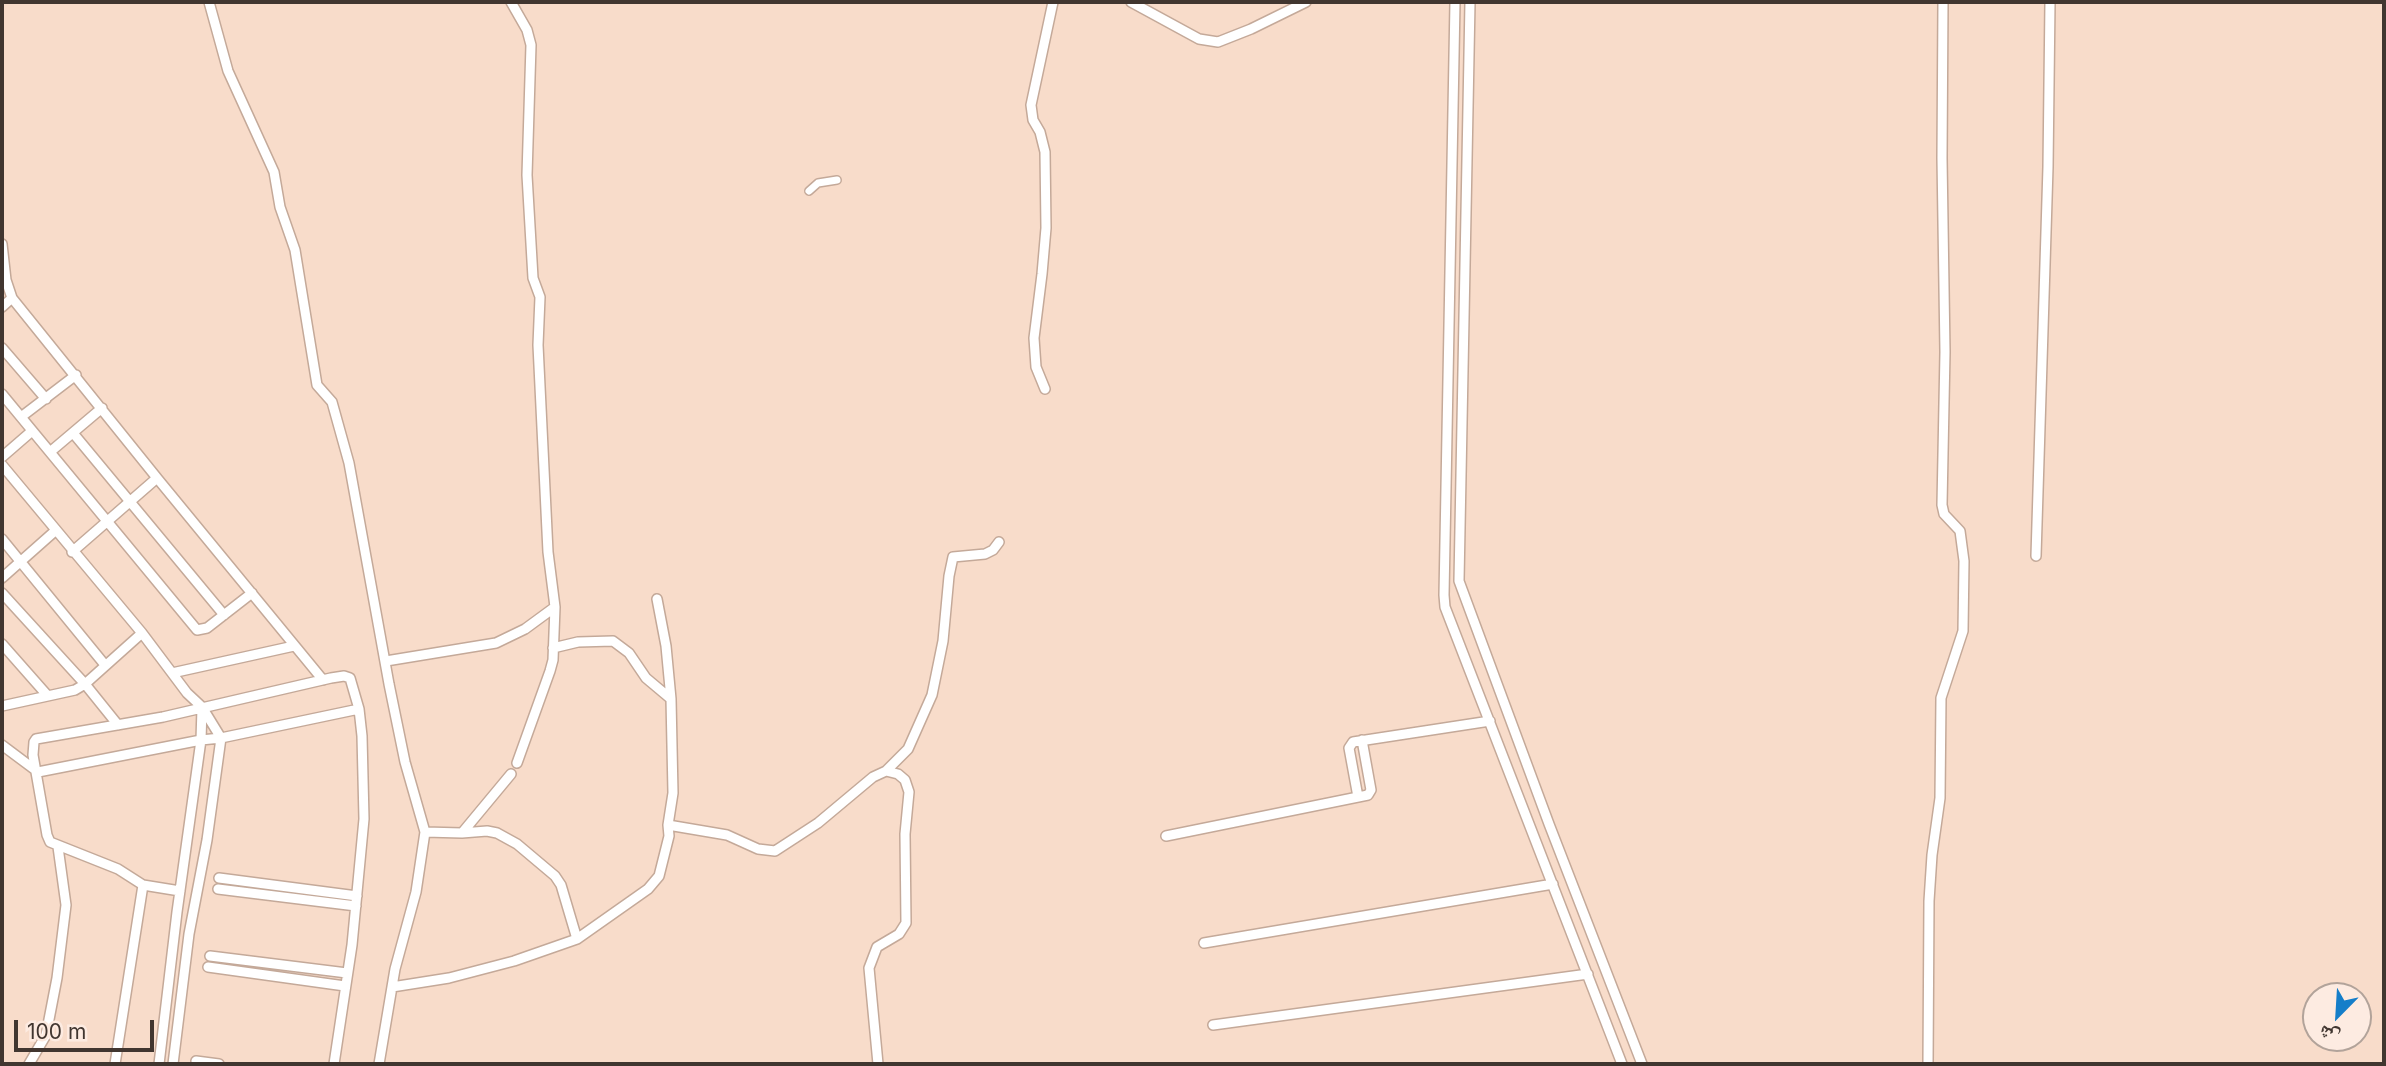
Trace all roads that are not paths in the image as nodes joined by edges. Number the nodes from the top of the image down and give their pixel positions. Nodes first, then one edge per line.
1 (209, 2) edge
2 (511, 2) edge
3 (1053, 2) edge
4 (1131, 2) edge
5 (1306, 2) edge
6 (1455, 2) edge
7 (1470, 2) edge
8 (1943, 2) edge
9 (2050, 2) edge
10 (837, 180) dead end
11 (809, 191) dead end
12 (2, 244) edge
13 (12, 298) junction
14 (2, 307) edge
15 (2, 348) edge
16 (76, 375) junction
17 (1045, 389) dead end
18 (2, 394) edge
19 (46, 399) junction
20 (102, 408) junction
21 (21, 417) junction
22 (32, 431) junction
23 (73, 433) junction
24 (50, 452) junction
25 (2, 457) edge
26 (2, 465) edge
27 (158, 478) junction
28 (130, 502) junction
29 (107, 522) junction
30 (55, 531) junction
31 (2, 539) edge
32 (999, 542) dead end
33 (72, 552) junction
34 (2036, 556) dead end
35 (21, 561) junction
36 (2, 578) edge
37 (2, 593) edge
38 (252, 593) junction
39 (657, 599) dead end
40 (555, 607) junction
41 (224, 615) junction
42 (142, 633) junction
43 (2, 644) edge
44 (294, 646) junction
45 (553, 648) junction
46 (386, 661) junction
47 (105, 665) junction
48 (172, 673) junction
49 (323, 680) junction
50 (85, 684) junction
51 (47, 695) junction
52 (671, 699) junction
53 (2, 706) edge
54 (202, 707) junction
55 (359, 709) junction
56 (1490, 721) junction
57 (118, 725) junction
58 (222, 738) junction
59 (201, 740) junction
60 (1362, 740) junction
61 (2, 745) edge
62 (517, 763) dead end
63 (886, 771) junction
64 (38, 772) junction
65 (511, 774) dead end
66 (1358, 797) junction
67 (668, 825) junction
68 (425, 832) junction
69 (462, 834) junction
70 (1166, 836) dead end
71 (58, 847) junction
72 (219, 878) dead end
73 (1553, 884) junction
74 (143, 885) junction
75 (280, 885) junction
76 (218, 889) dead end
77 (180, 891) junction
78 (279, 896) junction
79 (356, 901) junction
80 (577, 939) junction
81 (1204, 943) dead end
82 (210, 956) dead end
83 (262, 961) junction
84 (208, 967) dead end
85 (347, 973) junction
86 (261, 974) junction
87 (1587, 974) junction
88 (345, 986) junction
89 (391, 987) junction
90 (1213, 1025) dead end
91 (196, 1061) dead end
92 (29, 1064) edge
93 (114, 1064) edge
94 (159, 1064) edge
95 (173, 1064) edge
96 (219, 1064) edge
97 (334, 1064) edge
98 (379, 1064) edge
99 (878, 1064) edge
100 (1622, 1064) edge
101 (1642, 1064) edge
102 (1928, 1064) edge

1 - 46 street
2 - 40 street
3 - 17 street
4 - 5 street
6 - 56 street
7 - 101 street
8 - 102 street
9 - 34 street
10 - 11 street
12 - 13 street
13 - 14 street
13 - 16 street
15 - 19 street
16 - 19 street
16 - 20 street
18 - 21 street
19 - 21 street
20 - 23 street
20 - 27 street
21 - 22 street
22 - 24 street
22 - 25 street
23 - 24 street
23 - 28 street
24 - 29 street
26 - 30 street
27 - 28 street
27 - 38 street
28 - 29 street
28 - 41 street
29 - 33 street
29 - 41 street
30 - 33 street
30 - 35 street
31 - 35 street
32 - 63 street
33 - 42 street
35 - 36 street
35 - 47 street
37 - 50 street
38 - 41 street
38 - 44 street
39 - 52 street
40 - 45 street
40 - 46 street
42 - 47 street
42 - 48 street
43 - 51 street
44 - 48 street
44 - 49 street
45 - 52 street
45 - 62 street
46 - 68 street
47 - 50 street
48 - 54 street
49 - 54 street
49 - 55 street
50 - 51 street
50 - 57 street
51 - 53 street
52 - 67 street
54 - 57 street
54 - 58 street
54 - 59 street
55 - 58 street
55 - 79 street
56 - 60 street
56 - 73 street
57 - 64 street
58 - 59 street
58 - 95 street
59 - 64 street
59 - 77 street
60 - 66 street
60 - 66 street
61 - 64 street
63 - 67 street
63 - 99 street
64 - 71 street
65 - 69 street
66 - 70 street
67 - 80 street
68 - 69 street
68 - 89 street
69 - 80 street
71 - 74 street
71 - 92 street
72 - 75 street
73 - 81 street
73 - 87 street
74 - 77 street
74 - 93 street
75 - 78 street
75 - 79 street
76 - 78 street
77 - 94 street
78 - 79 street
79 - 85 street
80 - 89 street
82 - 83 street
83 - 85 street
83 - 86 street
84 - 86 street
85 - 88 street
86 - 88 street
87 - 90 street
87 - 100 street
88 - 97 street
89 - 98 street
91 - 96 street

